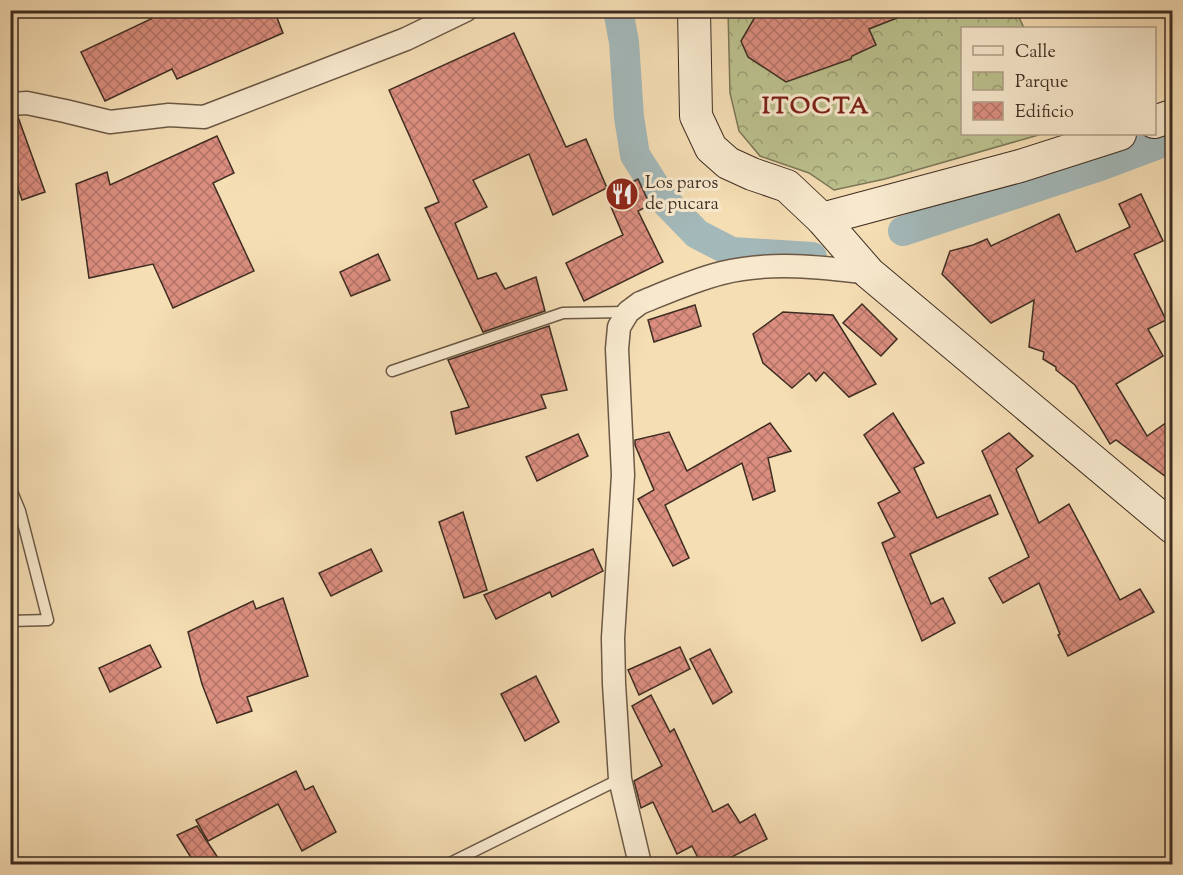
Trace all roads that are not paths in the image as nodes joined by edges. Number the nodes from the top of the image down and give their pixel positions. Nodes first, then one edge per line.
1 (466, 10) edge
2 (690, 17) edge
3 (10, 104) edge
4 (1173, 116) edge
5 (1156, 122) edge
6 (1117, 135) edge
7 (822, 219) junction
8 (869, 273) junction
9 (628, 312) junction
10 (392, 371) dead end
11 (10, 487) edge
12 (1173, 527) edge
13 (10, 621) edge
14 (620, 779) junction
15 (448, 864) edge
16 (640, 864) edge

1 - 3 street
2 - 7 main road
4 - 5 main road
6 - 7 main road
7 - 8 main road
8 - 9 street
8 - 12 main road
9 - 10 lane
9 - 14 street
11 - 13 lane
14 - 15 lane
14 - 16 street

